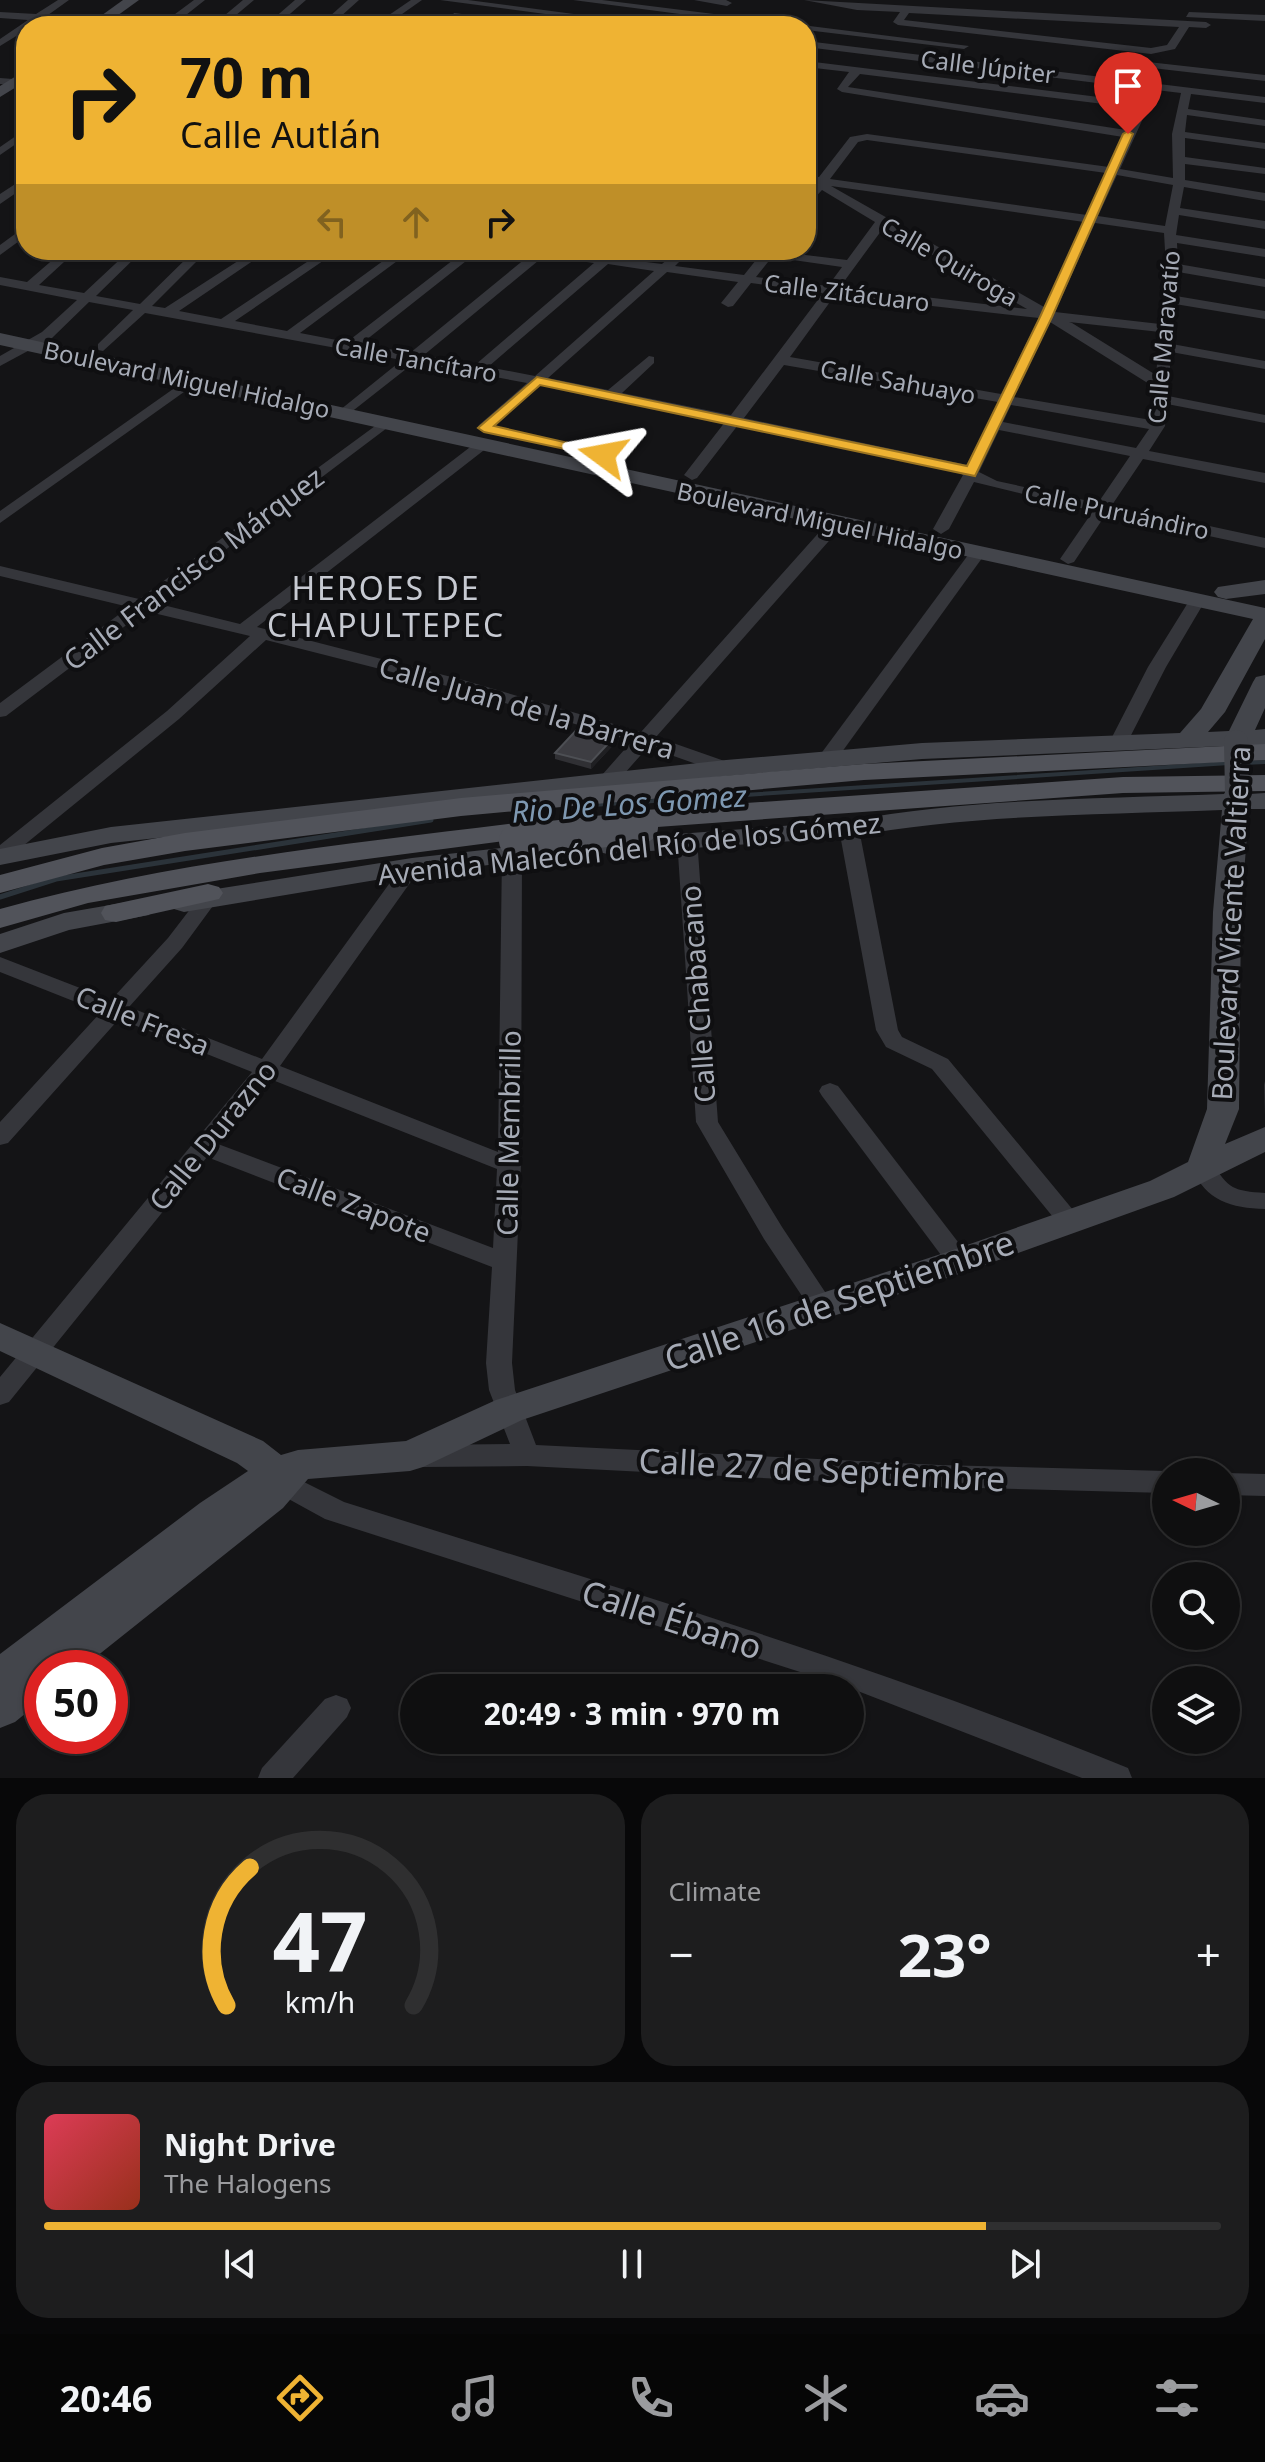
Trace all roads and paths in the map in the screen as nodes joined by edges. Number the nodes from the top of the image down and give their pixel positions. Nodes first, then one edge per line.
1 (13, 0) edge
2 (64, 0) edge
3 (132, 0) edge
4 (200, 0) edge
5 (249, 0) edge
6 (301, 0) edge
7 (354, 0) edge
8 (417, 0) edge
9 (445, 0) edge
10 (580, 0) edge
11 (699, 0) edge
12 (809, 0) edge
13 (1195, 0) edge
14 (731, 2) edge
15 (469, 3) junction
16 (905, 5) edge
17 (0, 8) edge
18 (851, 13) edge
19 (566, 15) junction
20 (707, 15) junction
21 (997, 15) junction
22 (39, 16) edge
23 (109, 16) edge
24 (179, 16) edge
25 (229, 16) edge
26 (282, 16) edge
27 (336, 16) edge
28 (393, 16) edge
29 (454, 16) edge
30 (574, 16) edge
31 (715, 16) edge
32 (1265, 18) edge
33 (1187, 20) junction
34 (816, 24) edge
35 (1206, 25) dead end
36 (979, 32) junction
37 (1124, 35) junction
38 (816, 41) edge
39 (816, 45) edge
40 (983, 45) dead end
41 (959, 51) junction
42 (1104, 59) dead end
43 (1118, 61) dead end
44 (816, 65) edge
45 (857, 71) junction
46 (1249, 74) junction
47 (1093, 75) junction
48 (1265, 78) edge
49 (933, 80) junction
50 (16, 81) edge
51 (1152, 86) junction
52 (1187, 90) junction
53 (1265, 90) edge
54 (1237, 92) junction
55 (0, 93) edge
56 (1074, 98) junction
57 (1265, 100) edge
58 (1062, 105) dead end
59 (1144, 106) junction
60 (1181, 111) junction
61 (1051, 112) dead end
62 (1040, 120) junction
63 (1265, 123) edge
64 (1128, 134) junction
65 (1178, 134) junction
66 (16, 140) edge
67 (1265, 146) edge
68 (0, 152) edge
69 (1180, 160) junction
70 (1113, 171) junction
71 (1265, 171) edge
72 (816, 180) edge
73 (822, 181) junction
74 (931, 182) dead end
75 (1179, 183) junction
76 (16, 188) edge
77 (816, 189) edge
78 (921, 196) junction
79 (1265, 197) edge
80 (0, 200) edge
81 (1175, 211) junction
82 (1091, 220) junction
83 (882, 221) junction
84 (1265, 225) edge
85 (1170, 234) junction
86 (16, 238) edge
87 (0, 251) edge
88 (1265, 253) edge
89 (816, 259) edge
90 (60, 260) edge
91 (127, 260) edge
92 (192, 260) edge
93 (248, 260) edge
94 (318, 260) edge
95 (392, 260) edge
96 (461, 260) edge
97 (526, 260) edge
98 (597, 260) edge
99 (674, 260) edge
100 (763, 260) edge
101 (604, 261) junction
102 (849, 264) junction
103 (1172, 267) junction
104 (664, 269) junction
105 (747, 279) junction
106 (0, 281) edge
107 (1265, 283) edge
108 (29, 287) junction
109 (829, 290) junction
110 (87, 298) junction
111 (1168, 299) junction
112 (728, 303) dead end
113 (144, 311) junction
114 (165, 314) junction
115 (1265, 315) edge
116 (1046, 317) junction
117 (222, 324) junction
118 (0, 326) edge
119 (1167, 329) junction
120 (47, 335) junction
121 (288, 336) junction
122 (0, 339) edge
123 (27, 345) junction
124 (103, 347) junction
125 (349, 347) junction
126 (1166, 347) junction
127 (411, 358) junction
128 (649, 360) dead end
129 (781, 360) junction
130 (0, 362) edge
131 (1265, 365) edge
132 (477, 370) junction
133 (193, 379) junction
134 (537, 381) junction
135 (1163, 392) junction
136 (610, 396) junction
137 (1008, 400) junction
138 (353, 407) junction
139 (1265, 419) edge
140 (736, 420) junction
141 (386, 422) junction
142 (995, 425) junction
143 (1158, 426) junction
144 (483, 436) junction
145 (1140, 453) junction
146 (971, 473) junction
147 (692, 475) junction
148 (1265, 478) edge
149 (1104, 508) junction
150 (0, 518) edge
151 (844, 523) junction
152 (941, 529) junction
153 (1265, 543) edge
154 (977, 554) junction
155 (1068, 559) junction
156 (0, 571) edge
157 (1265, 587) edge
158 (1226, 600) junction
159 (1265, 600) edge
160 (1197, 601) junction
161 (141, 606) junction
162 (1262, 622) edge
163 (254, 631) junction
164 (1265, 682) edge
165 (0, 712) edge
166 (1212, 712) junction
167 (1239, 733) junction
168 (643, 737) junction
169 (1265, 737) edge
170 (1188, 739) junction
171 (1111, 750) junction
172 (1265, 752) edge
173 (858, 756) joint
174 (827, 759) junction
175 (726, 768) junction
176 (609, 779) junction
177 (1265, 783) edge
178 (1033, 791) junction
179 (1246, 798) edge
180 (881, 823) junction
181 (849, 829) junction
182 (470, 837) junction
183 (687, 839) junction
184 (513, 848) junction
185 (0, 856) edge
186 (412, 866) junction
187 (0, 884) edge
188 (208, 899) junction
189 (116, 913) junction
190 (0, 919) edge
191 (0, 944) edge
192 (0, 964) edge
193 (114, 1007) junction
194 (266, 1069) junction
195 (830, 1091) dead end
196 (0, 1137) edge
197 (1265, 1138) edge
198 (204, 1147) junction
199 (509, 1165) junction
200 (1204, 1168) junction
201 (1265, 1201) edge
202 (1070, 1222) junction
203 (959, 1261) junction
204 (504, 1262) junction
205 (823, 1307) junction
206 (0, 1336) edge
207 (35, 1353) junction
208 (0, 1395) edge
209 (509, 1410) junction
210 (527, 1455) junction
211 (410, 1456) junction
212 (286, 1474) junction
213 (1152, 1482) edge
214 (1240, 1484) edge
215 (1265, 1485) edge
216 (75, 1650) edge
217 (0, 1678) edge
218 (24, 1690) edge
219 (336, 1708) dead end
220 (0, 1709) edge
221 (273, 1778) edge
222 (1117, 1778) edge

1 - 17 street
2 - 22 street
3 - 23 street
4 - 24 street
5 - 25 street
6 - 26 street
7 - 27 street
8 - 28 street
9 - 15 street
10 - 19 street
10 - 20 street
11 - 14 street
12 - 18 street
13 - 33 street
14 - 20 street
15 - 19 street
15 - 29 street
16 - 18 street
16 - 21 street
16 - 33 street
16 - 36 street
18 - 34 street
18 - 38 street
18 - 41 street
19 - 30 street
20 - 31 street
21 - 36 street
21 - 37 street
32 - 33 street
33 - 35 street
33 - 37 street
33 - 37 street
36 - 37 street
36 - 41 street
37 - 42 street
39 - 41 street, Calle Júpiter
40 - 41 street
41 - 47 street
41 - 49 street
43 - 46 street
44 - 45 street
45 - 49 street
45 - 62 street
46 - 48 street
46 - 54 street
47 - 51 street, Calle Júpiter
47 - 54 street
49 - 56 street
50 - 55 street
51 - 52 street, Calle Júpiter
51 - 59 street
52 - 54 street, Calle Júpiter
52 - 60 street, Calle Maravatío
53 - 54 street
54 - 57 street, Calle Júpiter
56 - 58 street
56 - 59 street
59 - 64 street
60 - 63 street
60 - 65 street, Calle Maravatío
61 - 62 street
62 - 64 street
64 - 70 street
65 - 67 street
65 - 69 street, Calle Maravatío
66 - 68 street
69 - 71 street
69 - 75 street, Calle Maravatío
70 - 73 street
70 - 75 street
70 - 82 street
72 - 73 street
73 - 77 street
73 - 78 street
73 - 83 street, Calle Quiroga
74 - 78 street
75 - 79 street
75 - 81 street, Calle Maravatío
76 - 80 street
78 - 82 street
81 - 84 street
81 - 85 street, Calle Maravatío
82 - 85 street
82 - 116 street
83 - 102 street
83 - 116 street, Calle Quiroga
85 - 88 street
85 - 103 street, Calle Maravatío
86 - 87 street
89 - 102 street
90 - 108 street
91 - 110 street
92 - 113 street
93 - 114 street
94 - 117 street
95 - 121 street
96 - 125 street
97 - 127 street
98 - 101 street, Calle Zitácuaro
99 - 104 street
100 - 105 street
101 - 104 street, Calle Zitácuaro
101 - 132 street
102 - 109 street
103 - 107 street
103 - 111 street, Calle Maravatío
104 - 105 street, Calle Zitácuaro
104 - 134 street
105 - 109 street, Calle Zitácuaro
105 - 112 street
106 - 108 street, Calle Tancítaro
108 - 110 street, Calle Tancítaro
109 - 116 street, Calle Zitácuaro
109 - 129 street
110 - 113 street, Calle Tancítaro
110 - 120 street
111 - 115 street
111 - 119 street, Calle Maravatío
113 - 114 street, Calle Tancítaro
113 - 124 street
114 - 117 street, Calle Tancítaro
116 - 119 street, Calle Zitácuaro
116 - 135 street, Calle Quiroga
116 - 137 street
117 - 121 street, Calle Tancítaro
118 - 120 street, Boulevard Miguel Hidalgo
119 - 126 street, Calle Maravatío
120 - 123 street
120 - 124 street, Boulevard Miguel Hidalgo
121 - 125 street, Calle Tancítaro
122 - 123 street, Boulevard Miguel Hidalgo
123 - 130 street
123 - 133 street, Boulevard Miguel Hidalgo
124 - 138 street, Boulevard Miguel Hidalgo
125 - 127 street, Calle Tancítaro
126 - 131 street
126 - 135 street, Calle Maravatío
127 - 132 street, Calle Tancítaro
127 - 138 street
128 - 136 street
129 - 137 street, Calle Sahuayo
129 - 140 street
132 - 134 street, Calle Tancítaro
133 - 138 street, Boulevard Miguel Hidalgo
133 - 150 street
134 - 136 street, Calle Tancítaro
134 - 144 street
135 - 139 street
135 - 143 street, Calle Maravatío
136 - 140 street, Calle Tancítaro
137 - 142 street
137 - 143 street, Calle Sahuayo
138 - 141 street, Boulevard Miguel Hidalgo
138 - 144 street, Boulevard Miguel Hidalgo
140 - 146 street, Calle Tancítaro
140 - 147 street
141 - 144 street, Boulevard Miguel Hidalgo
141 - 161 street, Calle Francisco Márquez
142 - 145 street
142 - 146 street
143 - 145 street, Calle Maravatío
144 - 147 street, Boulevard Miguel Hidalgo
144 - 151 street, Boulevard Miguel Hidalgo
144 - 163 street
145 - 148 street
145 - 149 street, Calle Maravatío
146 - 149 street, Calle Puruándiro
146 - 152 street
147 - 152 street, Boulevard Miguel Hidalgo
149 - 153 street, Calle Puruándiro
149 - 155 street, Calle Maravatío
151 - 152 street
151 - 154 street, Boulevard Miguel Hidalgo
151 - 168 street
152 - 155 street, Boulevard Miguel Hidalgo
154 - 160 street, Boulevard Miguel Hidalgo
154 - 174 street
155 - 158 street, Boulevard Miguel Hidalgo
156 - 161 street, Calle Juan de la Barrera
157 - 158 street
158 - 159 street, Boulevard Miguel Hidalgo
158 - 160 street, Boulevard Miguel Hidalgo
158 - 162 street
160 - 171 street
161 - 163 street, Calle Juan de la Barrera
161 - 165 street, Calle Francisco Márquez
162 - 166 street, Boulevard Vicente Valtierra
163 - 168 street, Calle Juan de la Barrera
163 - 185 street
164 - 167 street, Boulevard Vicente Valtierra
166 - 167 street
166 - 170 street, Boulevard Vicente Valtierra
167 - 169 street, Avenida Malecón del Río de los Gómez
167 - 170 street, Avenida Malecón del Río de los Gómez
167 - 179 street, Boulevard Vicente Valtierra, bridge
168 - 175 street, Calle Juan de la Barrera
168 - 176 street
170 - 171 street, Avenida Malecón del Río de los Gómez
171 - 172 main road, Avenida Malecón del Río de los Gómez
171 - 173 main road
171 - 187 main road, Avenida Malecón del Río de los Gómez
173 - 174 street
174 - 175 street
175 - 176 street
176 - 185 street
177 - 178 main road, Avenida Malecón del Río de los Gómez
178 - 182 main road, Avenida Malecón del Río de los Gómez
178 - 184 main road, bridge
179 - 180 street, Avenida Malecón del Río de los Gómez
179 - 200 street, Boulevard Vicente Valtierra
180 - 181 street, Avenida Malecón del Río de los Gómez
180 - 182 main road
181 - 183 street, Avenida Malecón del Río de los Gómez
181 - 202 street
182 - 190 main road, Avenida Malecón del Río de los Gómez
183 - 184 street, Avenida Malecón del Río de los Gómez
183 - 205 street, Calle Chabacano
184 - 186 street, Avenida Malecón del Río de los Gómez
184 - 189 main road
184 - 199 street, Calle Membrillo
186 - 188 street, Avenida Malecón del Río de los Gómez
186 - 194 street, Calle Durazno
188 - 189 street, Avenida Malecón del Río de los Gómez
188 - 193 street
189 - 191 street, Avenida Malecón del Río de los Gómez
192 - 193 street, Calle Fresa
193 - 194 street, Calle Fresa
193 - 196 street
194 - 198 street, Calle Durazno
194 - 199 street, Calle Fresa
195 - 203 street
197 - 200 street, Calle 16 de Septiembre
198 - 204 street, Calle Zapote
198 - 207 street, Calle Durazno
199 - 204 street, Calle Membrillo
200 - 201 street
200 - 202 street, Calle 16 de Septiembre
202 - 203 street, Calle 16 de Septiembre
203 - 205 street, Calle 16 de Septiembre
204 - 209 street, Calle Membrillo
205 - 209 street, Calle 16 de Septiembre
206 - 207 street
207 - 208 street, Calle Durazno
207 - 212 street
209 - 210 street
209 - 211 street, Calle 16 de Septiembre
210 - 211 street, Calle 16 de Septiembre
210 - 213 street, Calle 27 de Septiembre
211 - 212 street, Calle 16 de Septiembre
212 - 216 street
212 - 217 street, Calle 16 de Septiembre
212 - 222 street, Calle Ébano
214 - 215 street
218 - 220 street
219 - 221 street

